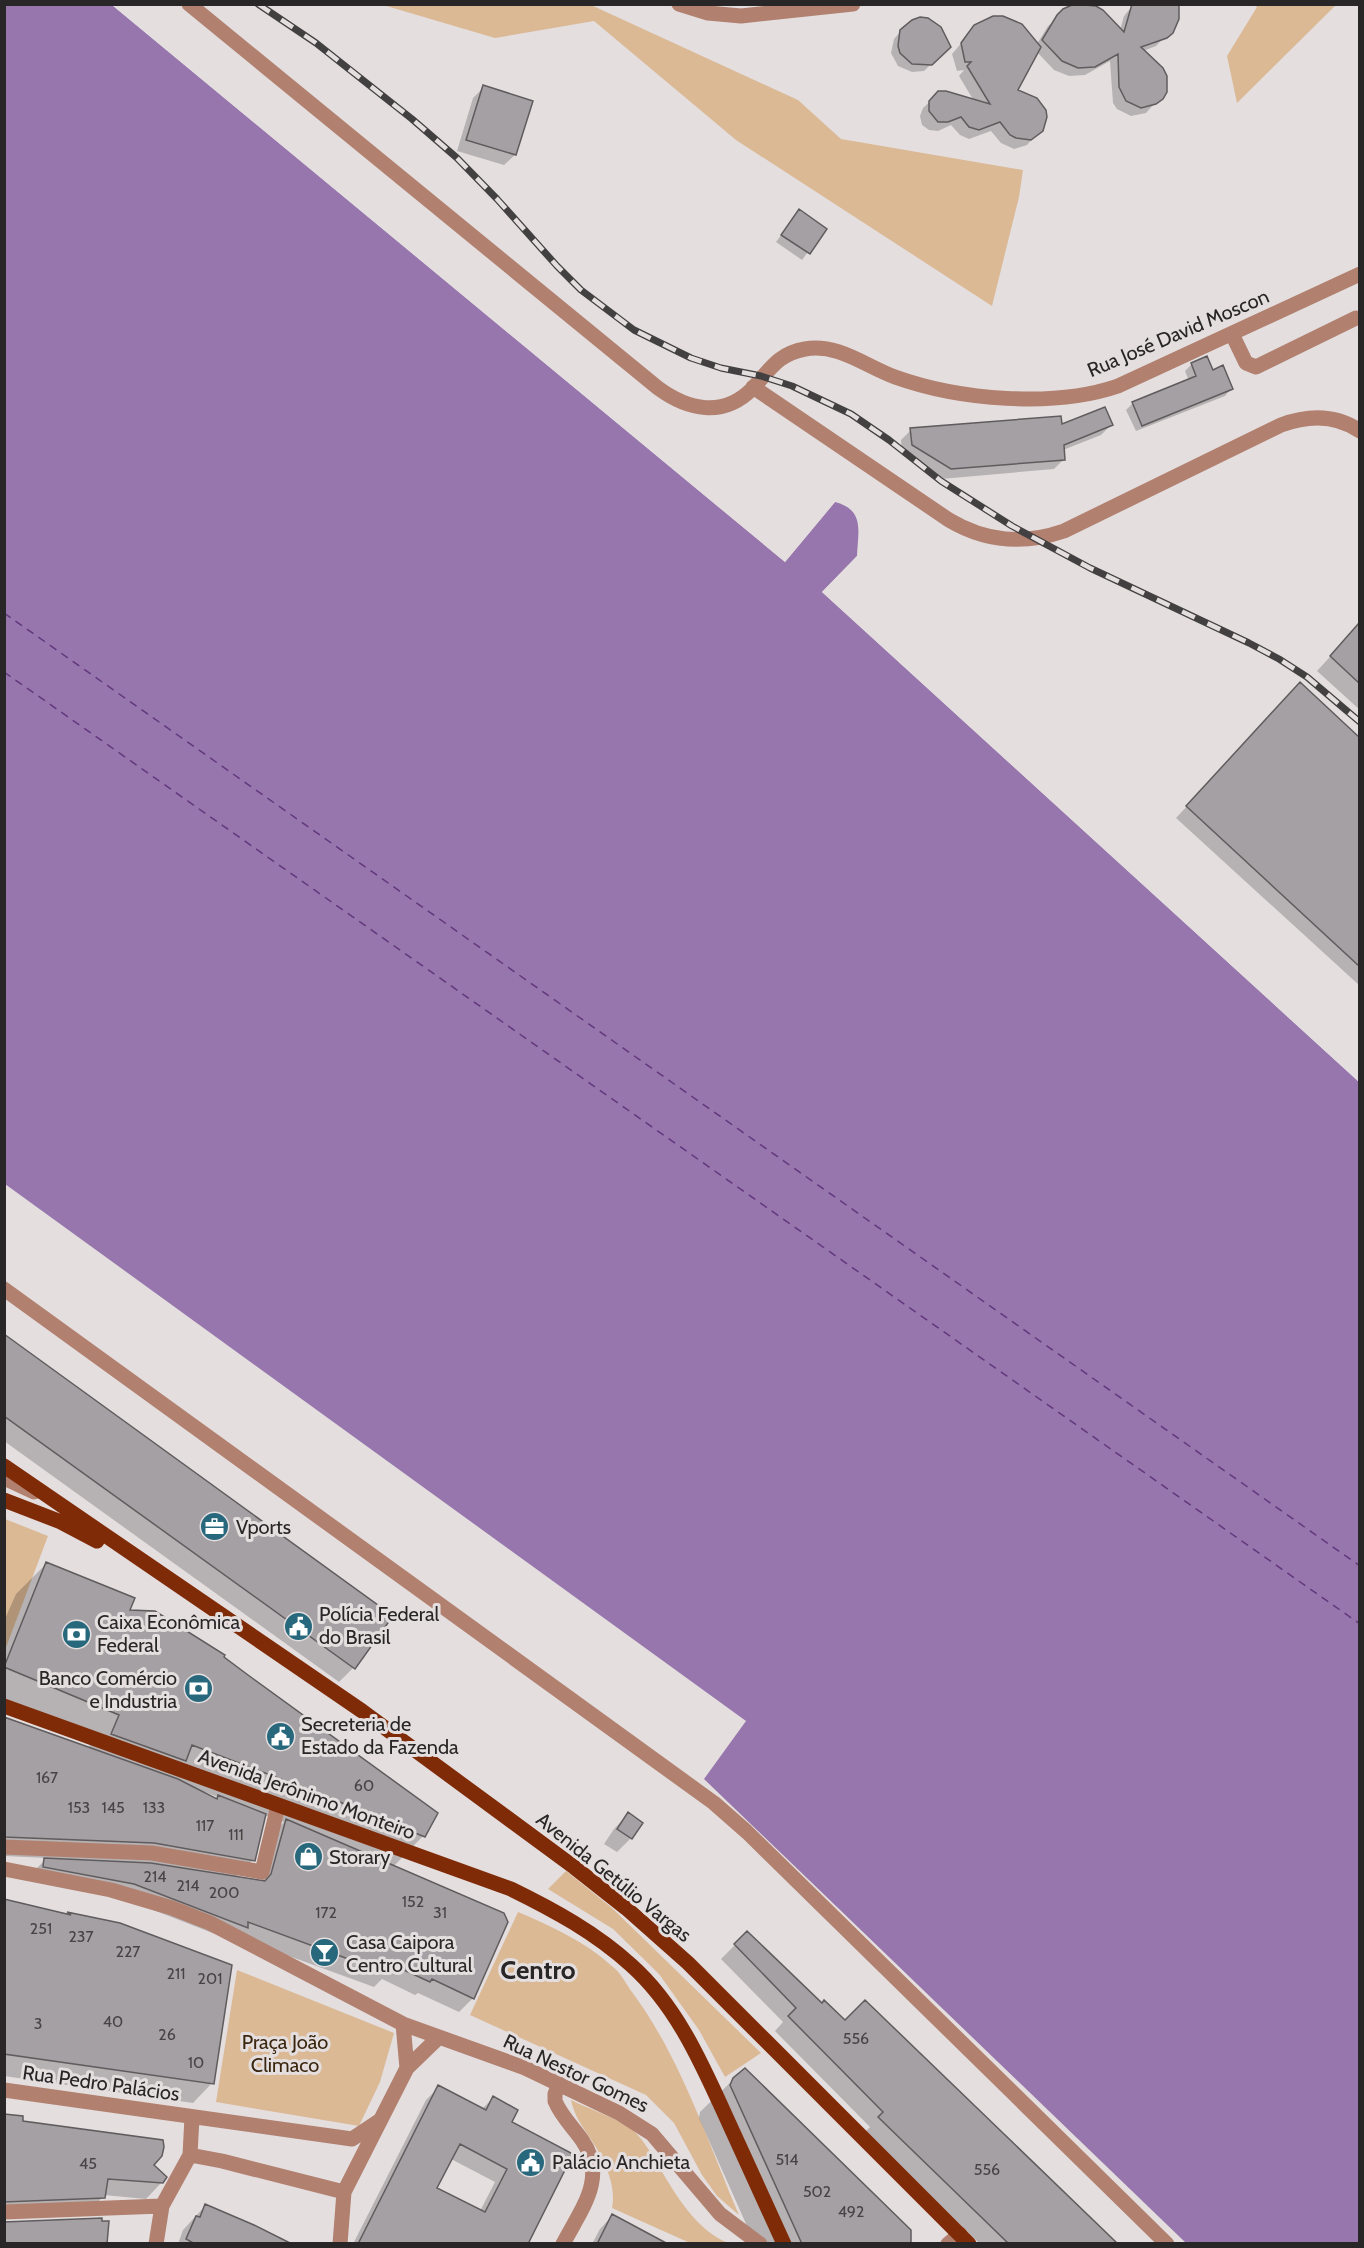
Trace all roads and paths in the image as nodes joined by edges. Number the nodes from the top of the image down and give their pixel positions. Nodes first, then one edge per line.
1 (189, 4) edge
2 (680, 4) edge
3 (853, 4) edge
4 (1359, 274) edge
5 (1356, 318) dead end
6 (1232, 334) junction
7 (753, 387) junction
8 (1359, 431) edge
9 (4, 1289) edge
10 (4, 1466) edge
11 (4, 1478) edge
12 (4, 1500) edge
13 (58, 1503) junction
14 (191, 1594) junction
15 (4, 1706) edge
16 (278, 1806) junction
17 (4, 1847) edge
18 (4, 1869) edge
19 (403, 2024) junction
20 (438, 2038) junction
21 (407, 2068) junction
22 (559, 2084) junction
23 (4, 2090) edge
24 (192, 2117) junction
25 (379, 2121) junction
26 (352, 2139) junction
27 (190, 2155) junction
28 (364, 2155) junction
29 (344, 2192) junction
30 (162, 2206) junction
31 (4, 2212) edge
32 (959, 2240) edge
33 (156, 2244) edge
34 (340, 2244) edge
35 (563, 2244) edge
36 (760, 2244) edge
37 (784, 2244) edge
38 (1167, 2244) edge

1 - 7 street, Rua José David Moscon
2 - 3 street
4 - 6 street, Rua José David Moscon
5 - 6 street
6 - 7 street, Rua José David Moscon
7 - 8 street
9 - 38 street
10 - 13 main road
11 - 13 street
12 - 14 main road
13 - 14 main road
14 - 32 main road, Avenida Getúlio Vargas
15 - 16 main road, Avenida Jerônimo Monteiro
16 - 17 street
16 - 37 main road, Avenida Jerônimo Monteiro
18 - 19 street, Rua Nestor Gomes
19 - 20 street, Rua Nestor Gomes
19 - 21 street
20 - 21 street
20 - 22 street, Rua Nestor Gomes
21 - 25 street
22 - 35 street
22 - 36 street, Rua Nestor Gomes
23 - 24 street, Rua Pedro Palácios
24 - 26 street
24 - 27 street
25 - 26 street
25 - 28 street
26 - 28 street
27 - 29 street
27 - 30 street
28 - 29 street
29 - 34 street
30 - 31 street
30 - 33 street

